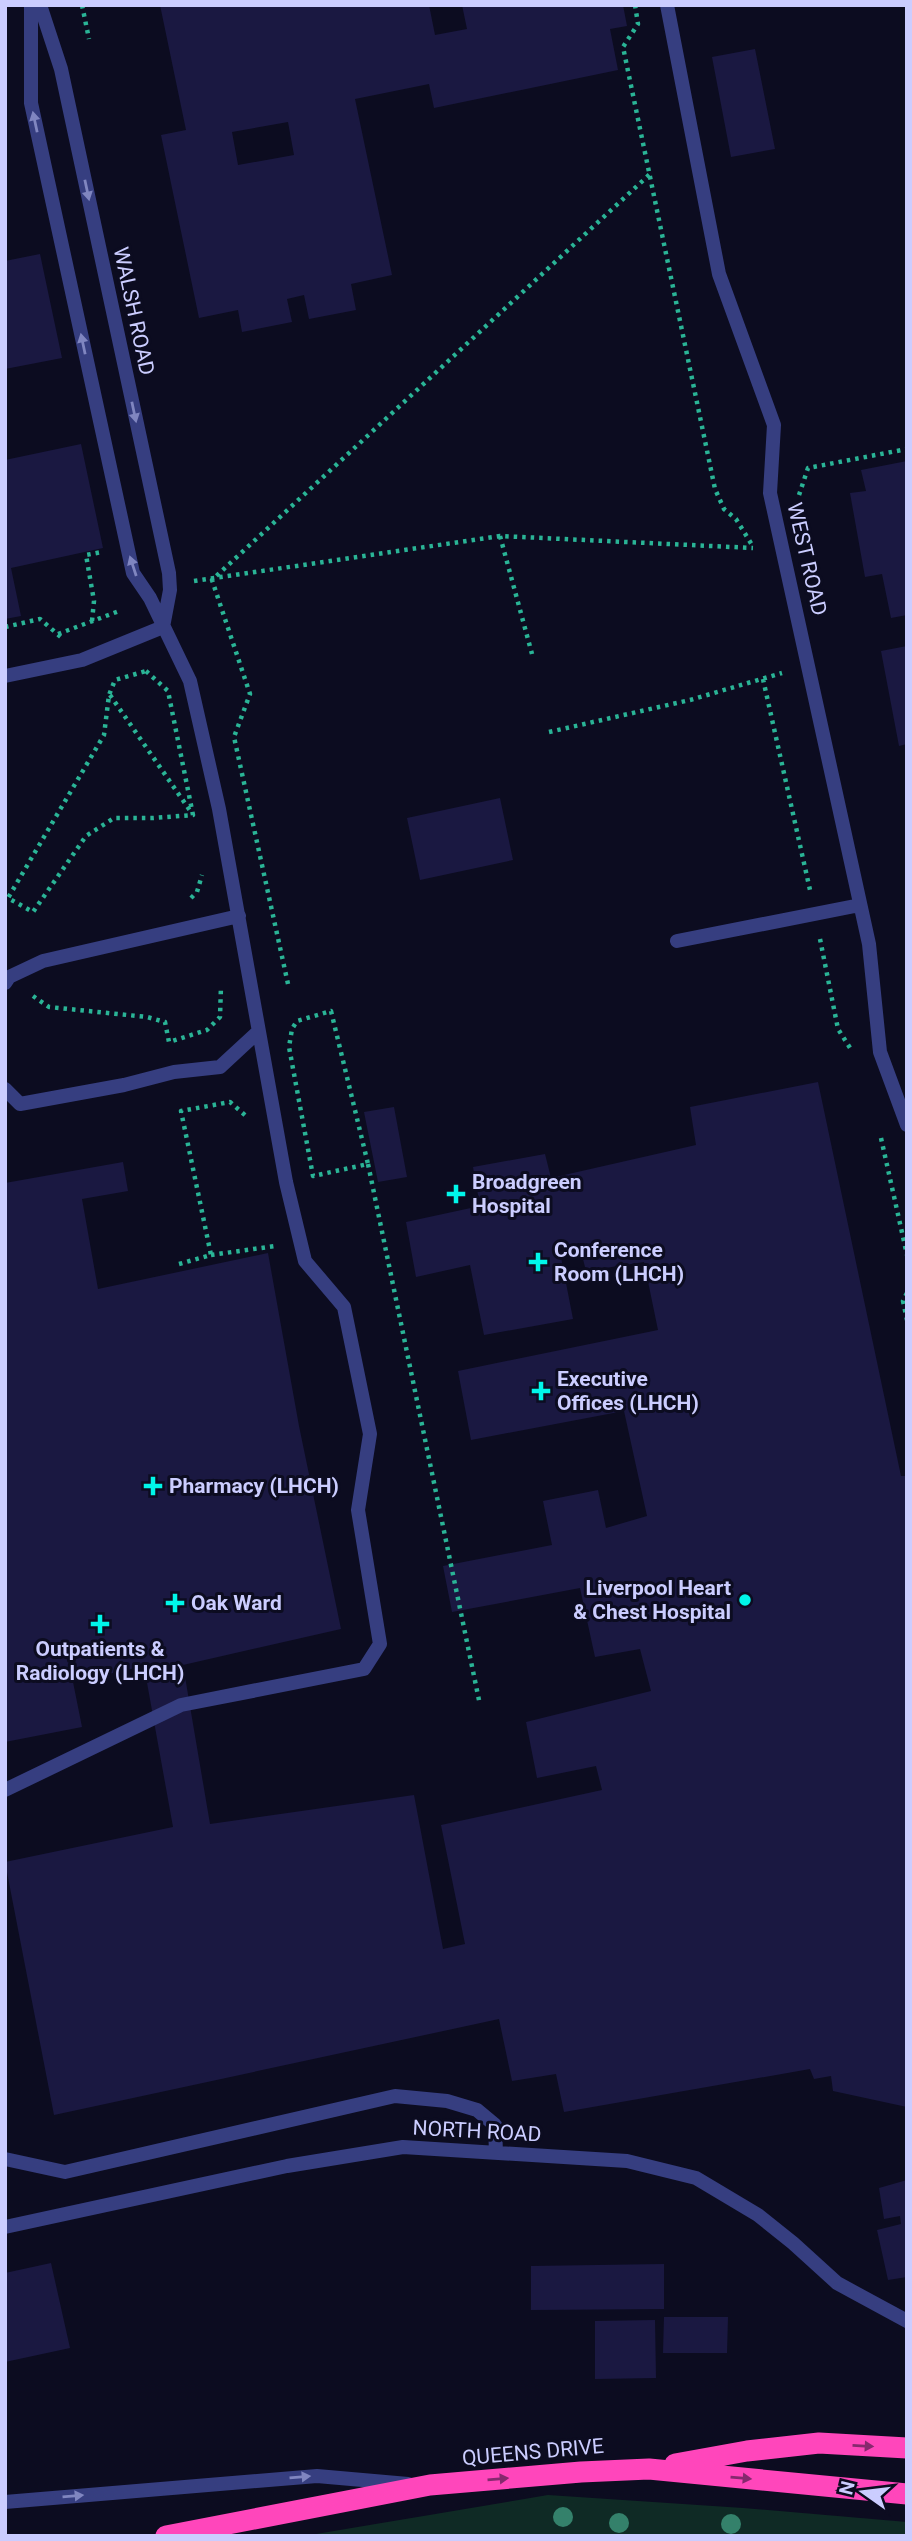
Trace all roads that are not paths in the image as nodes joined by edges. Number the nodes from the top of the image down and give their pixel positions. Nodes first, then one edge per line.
1 (31, 5) edge
2 (40, 5) edge
3 (667, 5) edge
4 (163, 627) junction
5 (5, 676) edge
6 (860, 905) junction
7 (239, 916) junction
8 (677, 941) dead end
9 (5, 983) edge
10 (258, 1032) junction
11 (5, 1089) edge
12 (907, 1125) edge
13 (5, 1790) edge
14 (496, 2153) junction
15 (5, 2159) edge
16 (5, 2227) edge
17 (907, 2321) edge
18 (907, 2448) edge
19 (649, 2469) junction
20 (430, 2486) junction
21 (907, 2494) edge
22 (5, 2502) edge
23 (166, 2536) edge

4 -> 1 lane
2 -> 4 lane, WALSH ROAD
3 - 6 lane, WEST ROAD
4 - 5 lane
4 - 7 lane
6 - 8 lane
6 - 12 lane, WEST ROAD
7 - 9 lane
7 - 10 lane
10 - 11 lane
10 - 13 lane
14 - 15 lane
14 - 16 lane, NORTH ROAD
14 - 17 lane, NORTH ROAD
19 -> 18 highway
20 -> 19 highway, QUEENS DRIVE
19 -> 21 highway, QUEENS DRIVE
22 -> 20 lane
20 - 23 highway, QUEENS DRIVE

